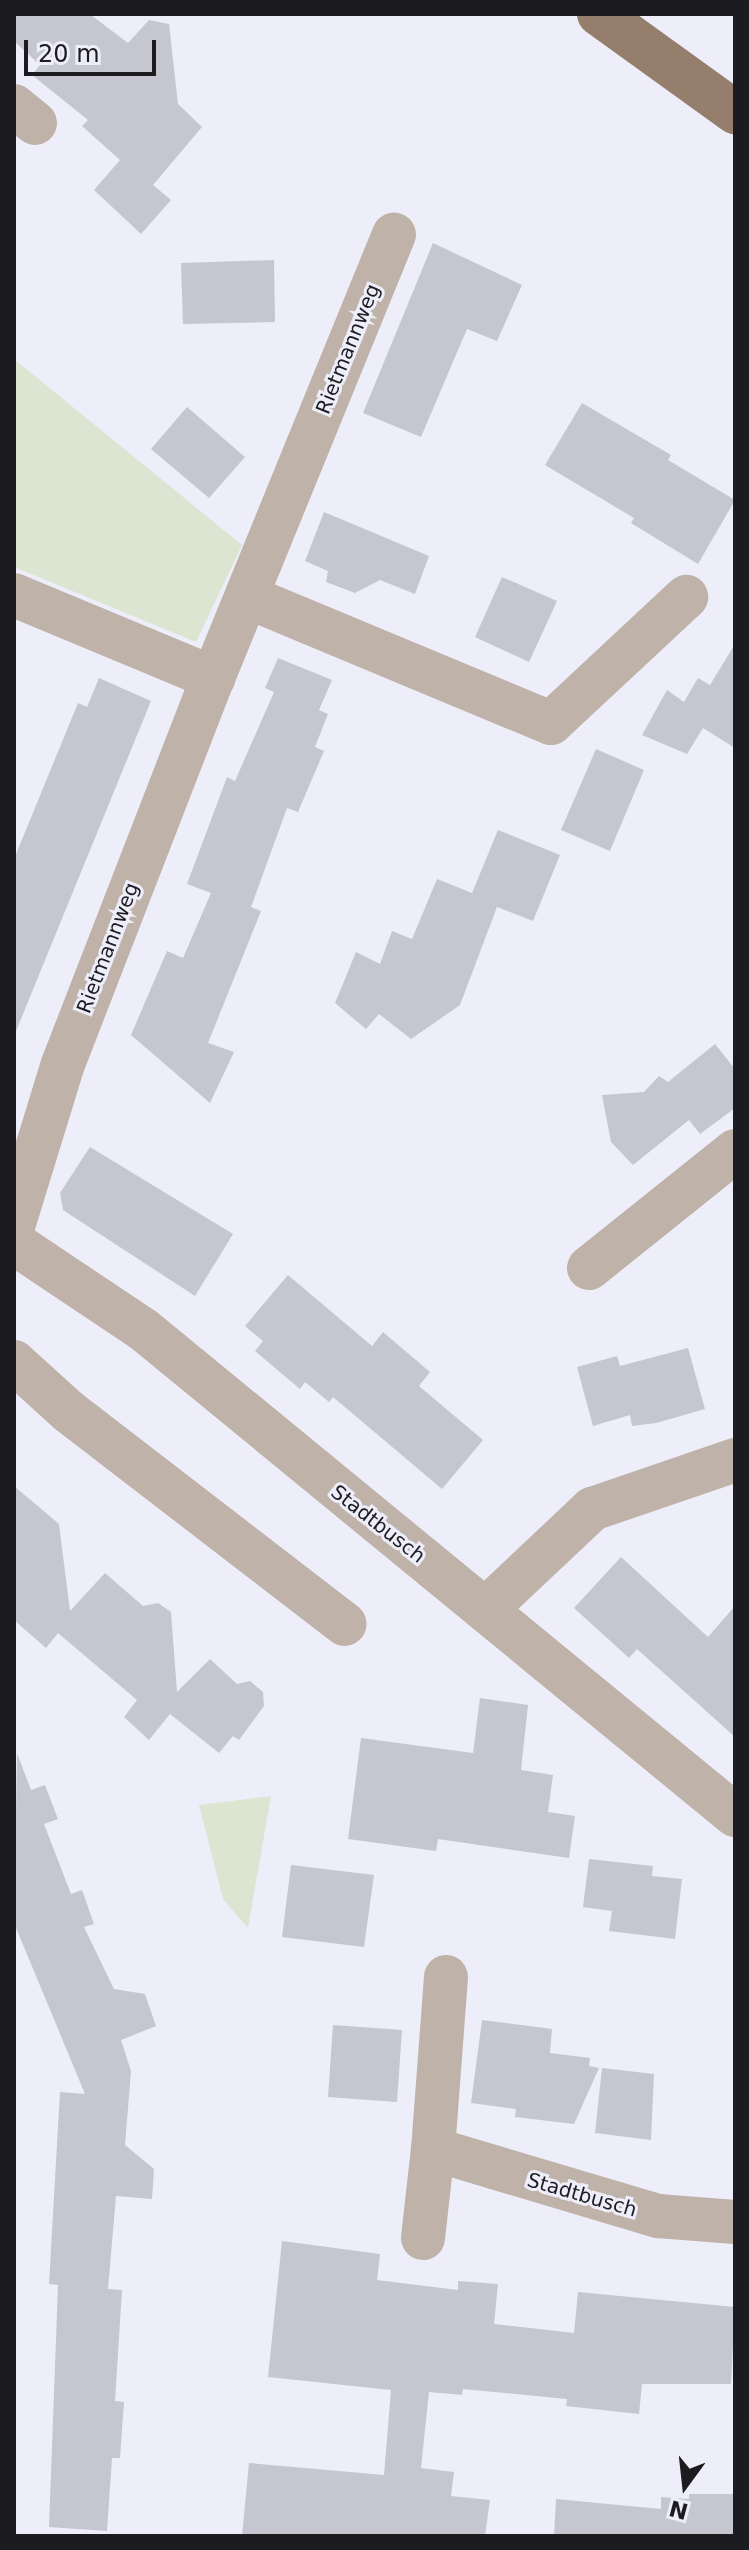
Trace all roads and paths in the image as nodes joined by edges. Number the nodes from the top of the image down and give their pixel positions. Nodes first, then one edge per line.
1 (599, 14) edge
2 (735, 112) edge
3 (394, 234) dead end
4 (14, 595) edge
5 (248, 597) junction
6 (686, 597) dead end
7 (213, 678) junction
8 (735, 1151) edge
9 (14, 1223) edge
10 (14, 1243) edge
11 (589, 1268) dead end
12 (14, 1362) edge
13 (735, 1460) edge
14 (486, 1609) junction
15 (345, 1624) dead end
16 (735, 1815) edge
17 (446, 1977) dead end
18 (433, 2149) junction
19 (735, 2222) edge
20 (423, 2238) dead end

1 - 2 main road
3 - 5 street, Rietmannweg
4 - 7 street
5 - 6 street
5 - 7 street, Rietmannweg
7 - 9 street, Rietmannweg
8 - 11 street
10 - 14 street, Stadtbusch
12 - 15 street
13 - 14 street
14 - 16 street, Stadtbusch
17 - 18 street
18 - 19 street, Stadtbusch
18 - 20 street

